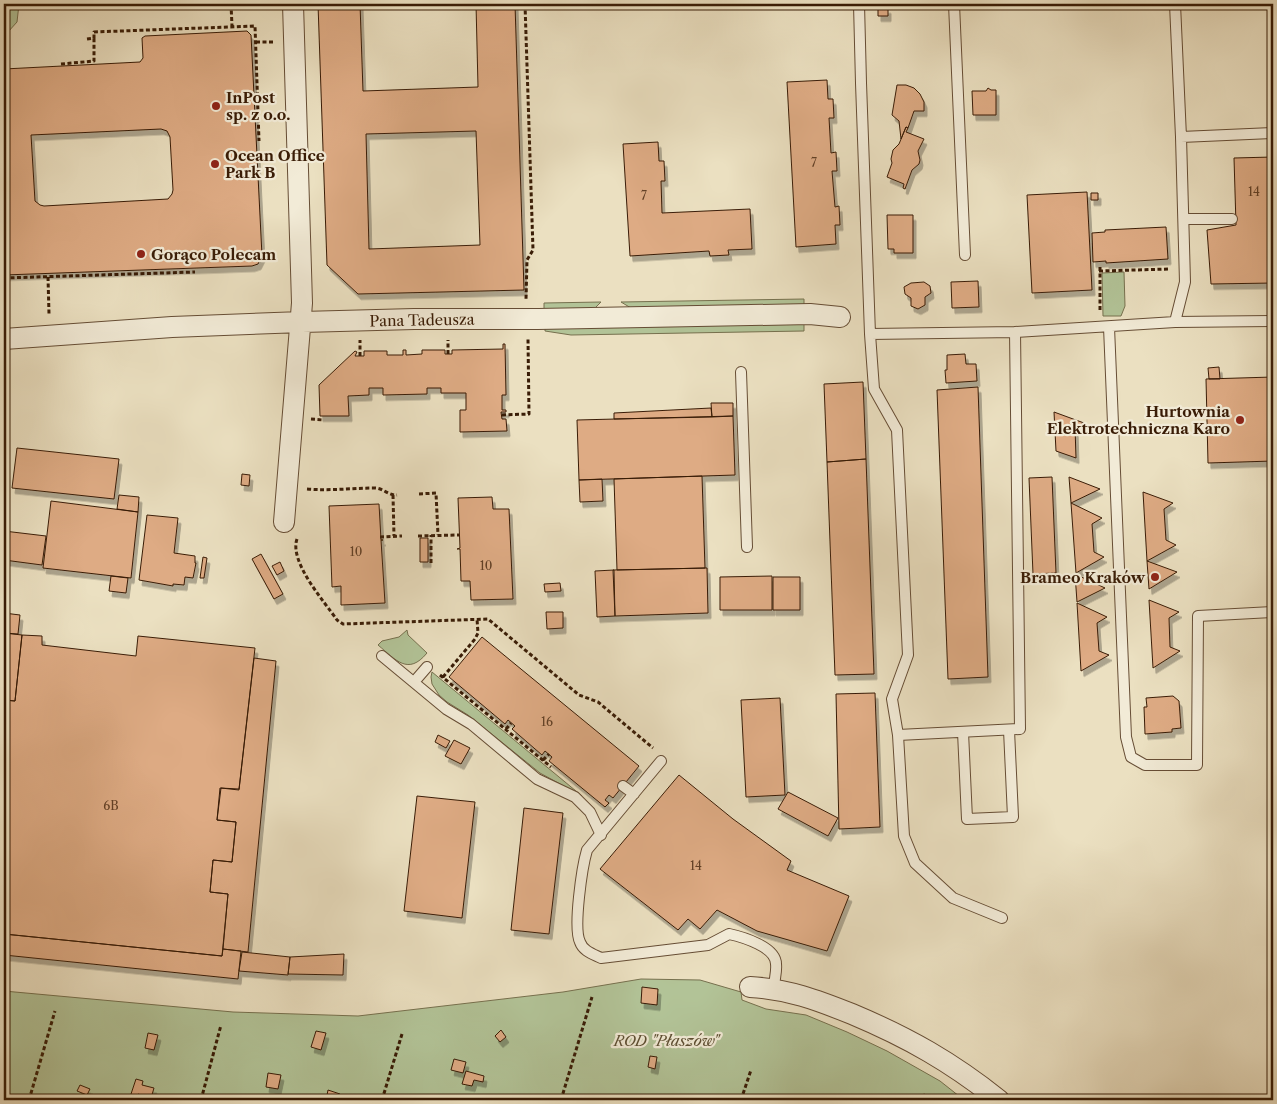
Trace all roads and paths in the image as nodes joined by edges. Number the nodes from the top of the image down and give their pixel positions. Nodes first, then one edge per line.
1 (224, 4) edge
2 (231, 4) edge
3 (293, 4) edge
4 (525, 4) edge
5 (859, 4) edge
6 (954, 4) edge
7 (1175, 4) edge
8 (231, 10) junction
9 (232, 26) junction
10 (94, 38) junction
11 (86, 39) dead end
12 (256, 42) junction
13 (283, 42) dead end
14 (60, 64) dead end
15 (1273, 133) edge
16 (1181, 137) junction
17 (260, 141) dead end
18 (1184, 219) junction
19 (1232, 219) dead end
20 (966, 255) dead end
21 (1185, 266) junction
22 (195, 272) dead end
23 (48, 277) junction
24 (4, 278) edge
25 (526, 299) dead end
26 (49, 314) dead end
27 (840, 317) dead end
28 (1273, 320) edge
29 (302, 322) junction
30 (1175, 322) junction
31 (1109, 327) junction
32 (528, 331) dead end
33 (1015, 332) junction
34 (448, 333) dead end
35 (870, 334) junction
36 (360, 335) dead end
37 (4, 339) edge
38 (448, 354) dead end
39 (360, 356) dead end
40 (741, 372) dead end
41 (502, 415) dead end
42 (308, 419) dead end
43 (323, 420) dead end
44 (301, 488) dead end
45 (419, 494) dead end
46 (284, 522) dead end
47 (438, 535) junction
48 (459, 535) dead end
49 (394, 536) junction
50 (402, 536) dead end
51 (418, 536) dead end
52 (432, 536) junction
53 (298, 537) dead end
54 (380, 537) dead end
55 (747, 547) dead end
56 (431, 563) dead end
57 (1273, 612) edge
58 (477, 619) junction
59 (382, 656) dead end
60 (431, 669) joint
61 (443, 677) junction
62 (414, 682) junction
63 (511, 723) dead end
64 (506, 729) junction
65 (1010, 730) junction
66 (962, 732) junction
67 (898, 735) junction
68 (548, 754) dead end
69 (659, 756) joint
70 (543, 760) junction
71 (557, 772) dead end
72 (623, 786) dead end
73 (634, 794) junction
74 (601, 835) junction
75 (1002, 918) dead end
76 (750, 987) dead end
77 (774, 988) junction
78 (592, 997) dead end
79 (55, 1011) dead end
80 (222, 1025) dead end
81 (402, 1034) dead end
82 (751, 1070) dead end
83 (924, 1094) dead end
84 (29, 1100) edge
85 (201, 1100) edge
86 (382, 1100) edge
87 (561, 1100) edge
88 (741, 1100) edge
89 (922, 1100) edge
90 (999, 1100) edge

1 - 8 path
2 - 8 path
3 - 29 street
4 - 25 path
5 - 35 lane
6 - 20 lane
7 - 16 lane
8 - 9 path
9 - 10 path
9 - 12 path
10 - 11 path
10 - 14 path
12 - 13 path
12 - 17 path
15 - 16 lane
16 - 18 lane
18 - 19 lane
18 - 21 lane
21 - 30 lane
21 - 31 path
22 - 23 path
23 - 24 path
23 - 26 path
27 - 29 street, Pana Tadeusza
28 - 30 lane
29 - 37 street, Pana Tadeusza
29 - 46 street
30 - 31 lane
31 - 33 lane
31 - 57 lane
32 - 41 path
33 - 35 lane
33 - 65 lane
34 - 38 path
35 - 67 lane
36 - 39 path
40 - 55 lane
42 - 43 path
44 - 49 path
45 - 47 path
47 - 48 path
47 - 52 path
49 - 50 path
49 - 54 path
51 - 52 path
52 - 56 path
53 - 58 path
58 - 61 path
58 - 69 path
59 - 62 lane
60 - 61 path
60 - 62 lane
61 - 64 path
62 - 74 lane
63 - 64 path
64 - 70 path
65 - 66 lane
65 - 66 lane
66 - 67 lane
67 - 75 lane
68 - 70 path
69 - 73 lane
70 - 71 path
72 - 73 lane
73 - 74 lane
74 - 77 lane
76 - 77 street
77 - 90 street
78 - 87 path
79 - 84 path
80 - 85 path
81 - 86 path
82 - 88 path
83 - 89 path

